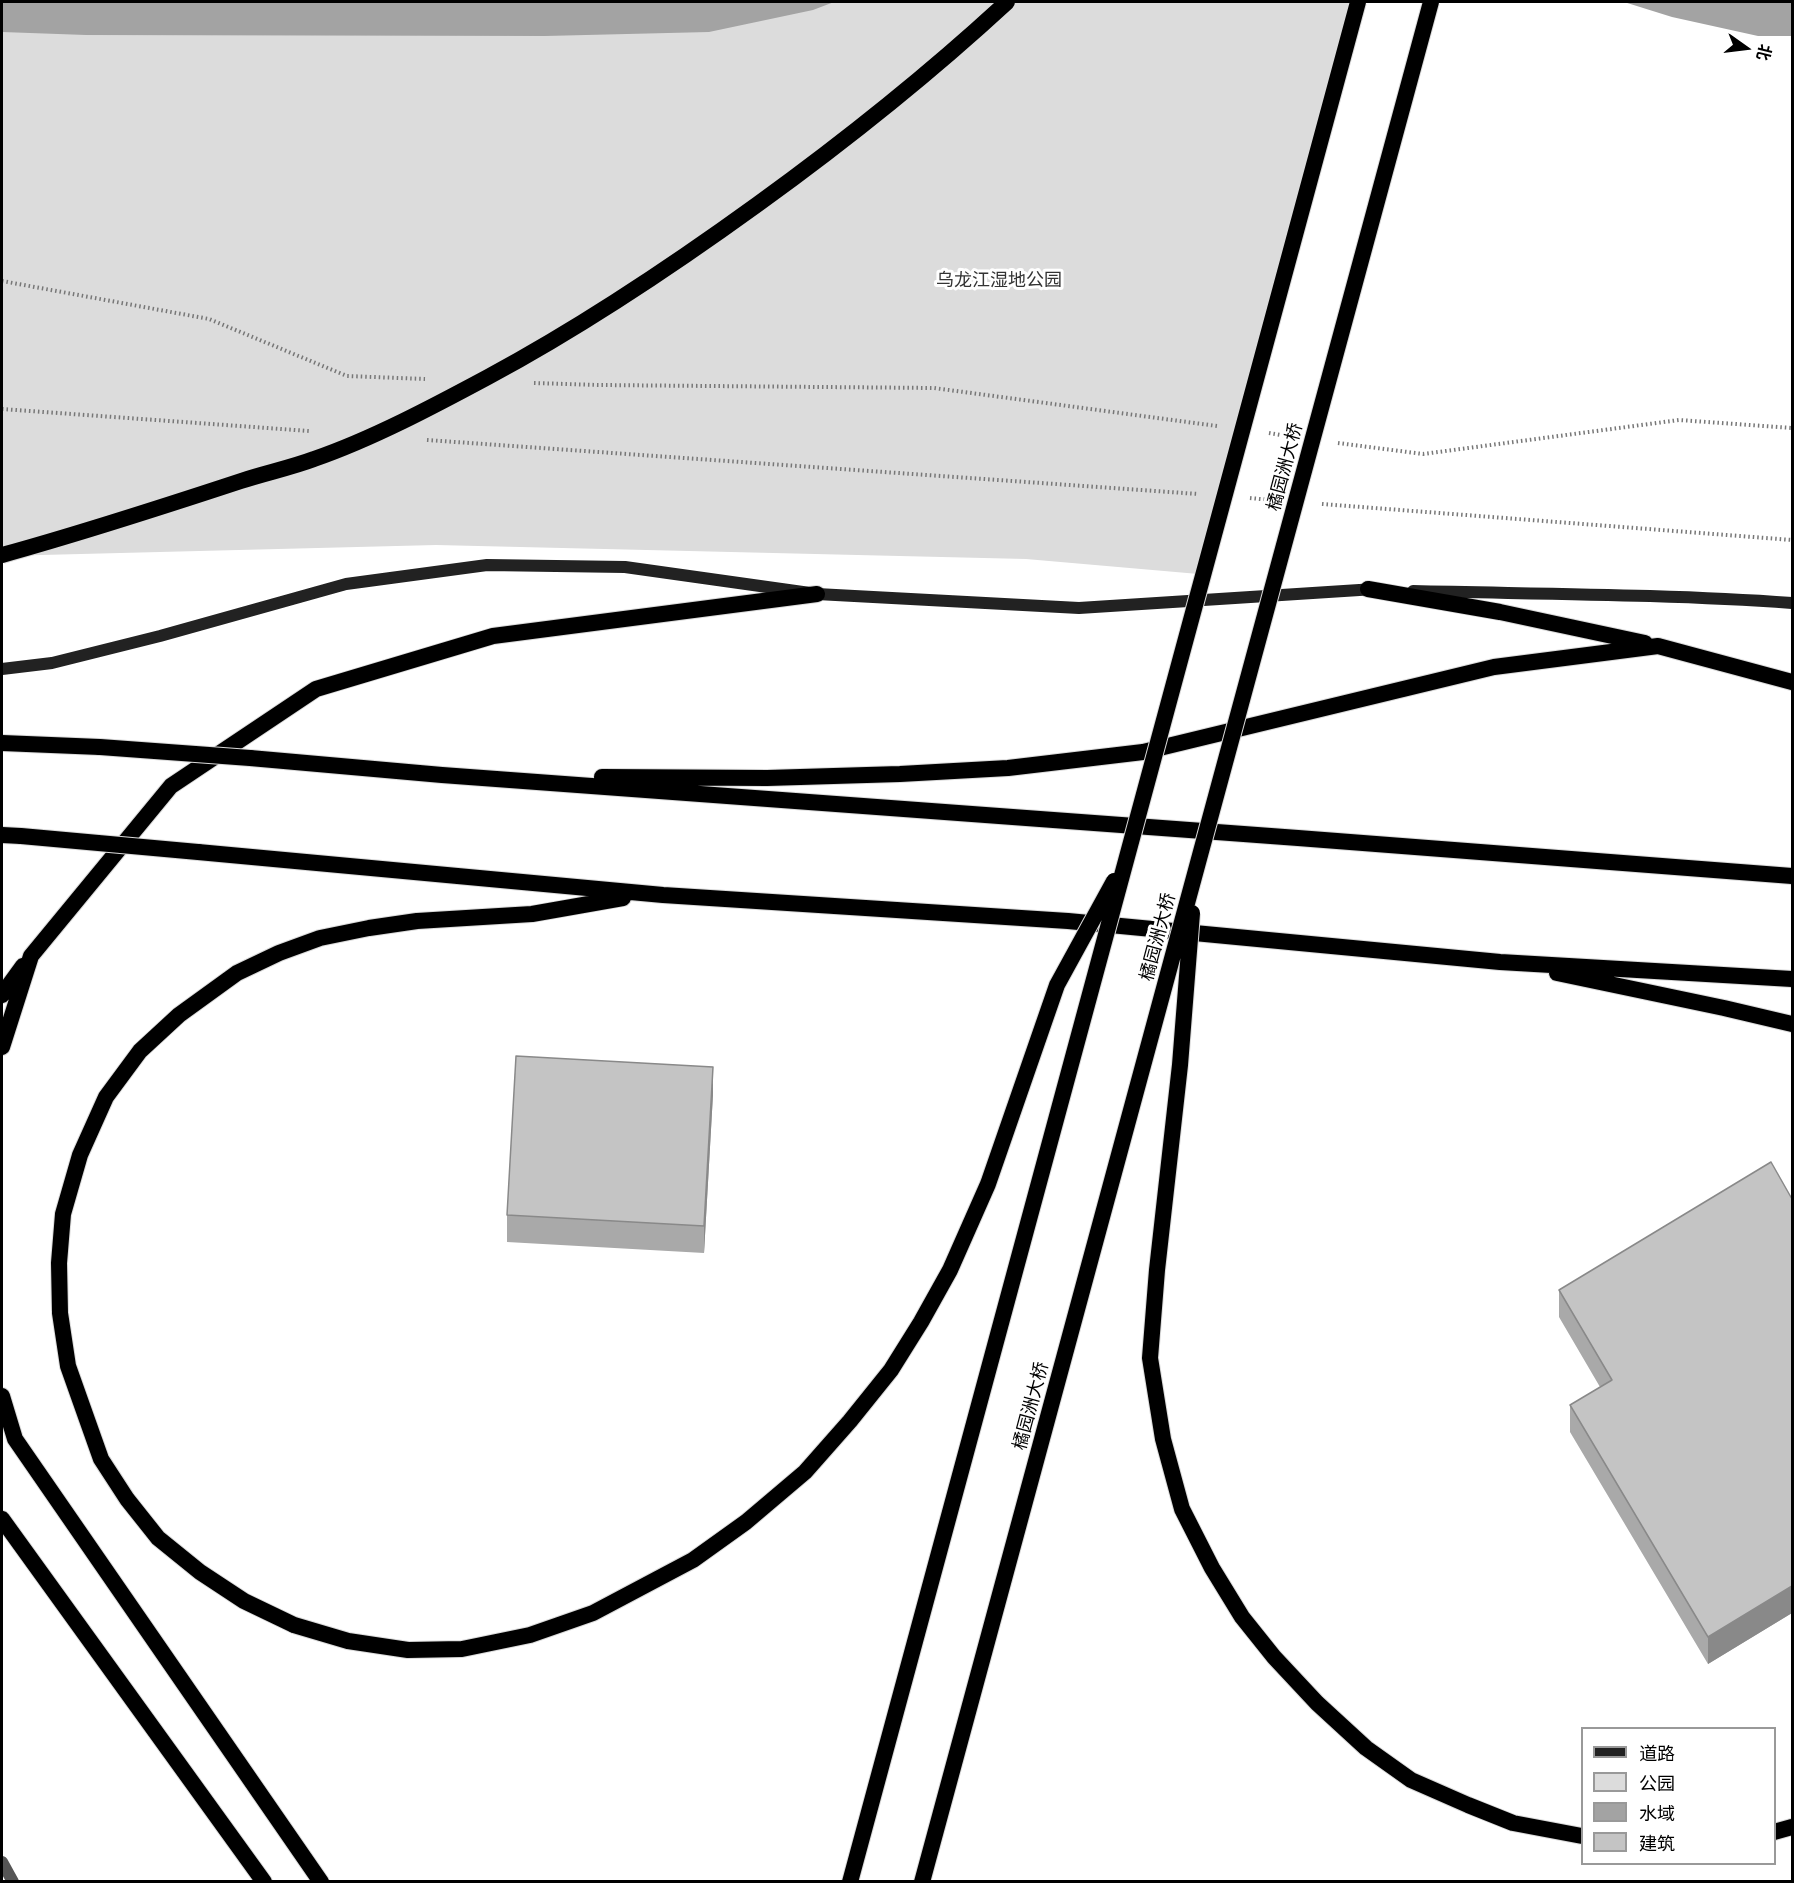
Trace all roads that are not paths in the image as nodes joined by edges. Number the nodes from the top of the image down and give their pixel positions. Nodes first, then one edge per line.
1 (1007, 2) edge
2 (1358, 2) edge
3 (1431, 2) edge
4 (2, 555) edge
5 (1368, 589) junction
6 (817, 594) junction
7 (1792, 603) edge
8 (1658, 646) junction
9 (2, 669) edge
10 (1792, 682) edge
11 (2, 743) edge
12 (442, 775) junction
13 (2, 835) edge
14 (1127, 856) junction
15 (1195, 873) junction
16 (1792, 876) edge
17 (663, 895) junction
18 (31, 956) junction
19 (1500, 962) junction
20 (1792, 979) edge
21 (2, 995) edge
22 (1792, 1024) edge
23 (2, 1047) edge
24 (2, 1396) edge
25 (2, 1519) edge
26 (1792, 1827) edge
27 (1776, 1831) edge
28 (1581, 1836) edge
29 (2, 1862) edge
30 (14, 1881) edge
31 (264, 1881) edge
32 (321, 1881) edge
33 (850, 1881) edge
34 (922, 1881) edge

1 - 4 highway, bridge
2 - 14 highway, bridge
3 - 15 highway, 橘园洲大桥, bridge
5 - 6 main road
5 - 7 main road
5 - 8 highway
6 - 9 main road
6 - 18 highway
8 - 10 highway
8 - 12 highway
11 - 12 highway, bridge
12 - 16 highway
13 - 17 highway, bridge
14 - 17 highway, bridge
14 - 33 highway, bridge
15 - 28 highway, bridge
15 - 34 highway, 橘园洲大桥, bridge
17 - 19 highway
18 - 21 highway
18 - 23 highway
19 - 20 highway
19 - 22 highway
24 - 32 highway
25 - 31 highway
26 - 27 highway
29 - 30 street

